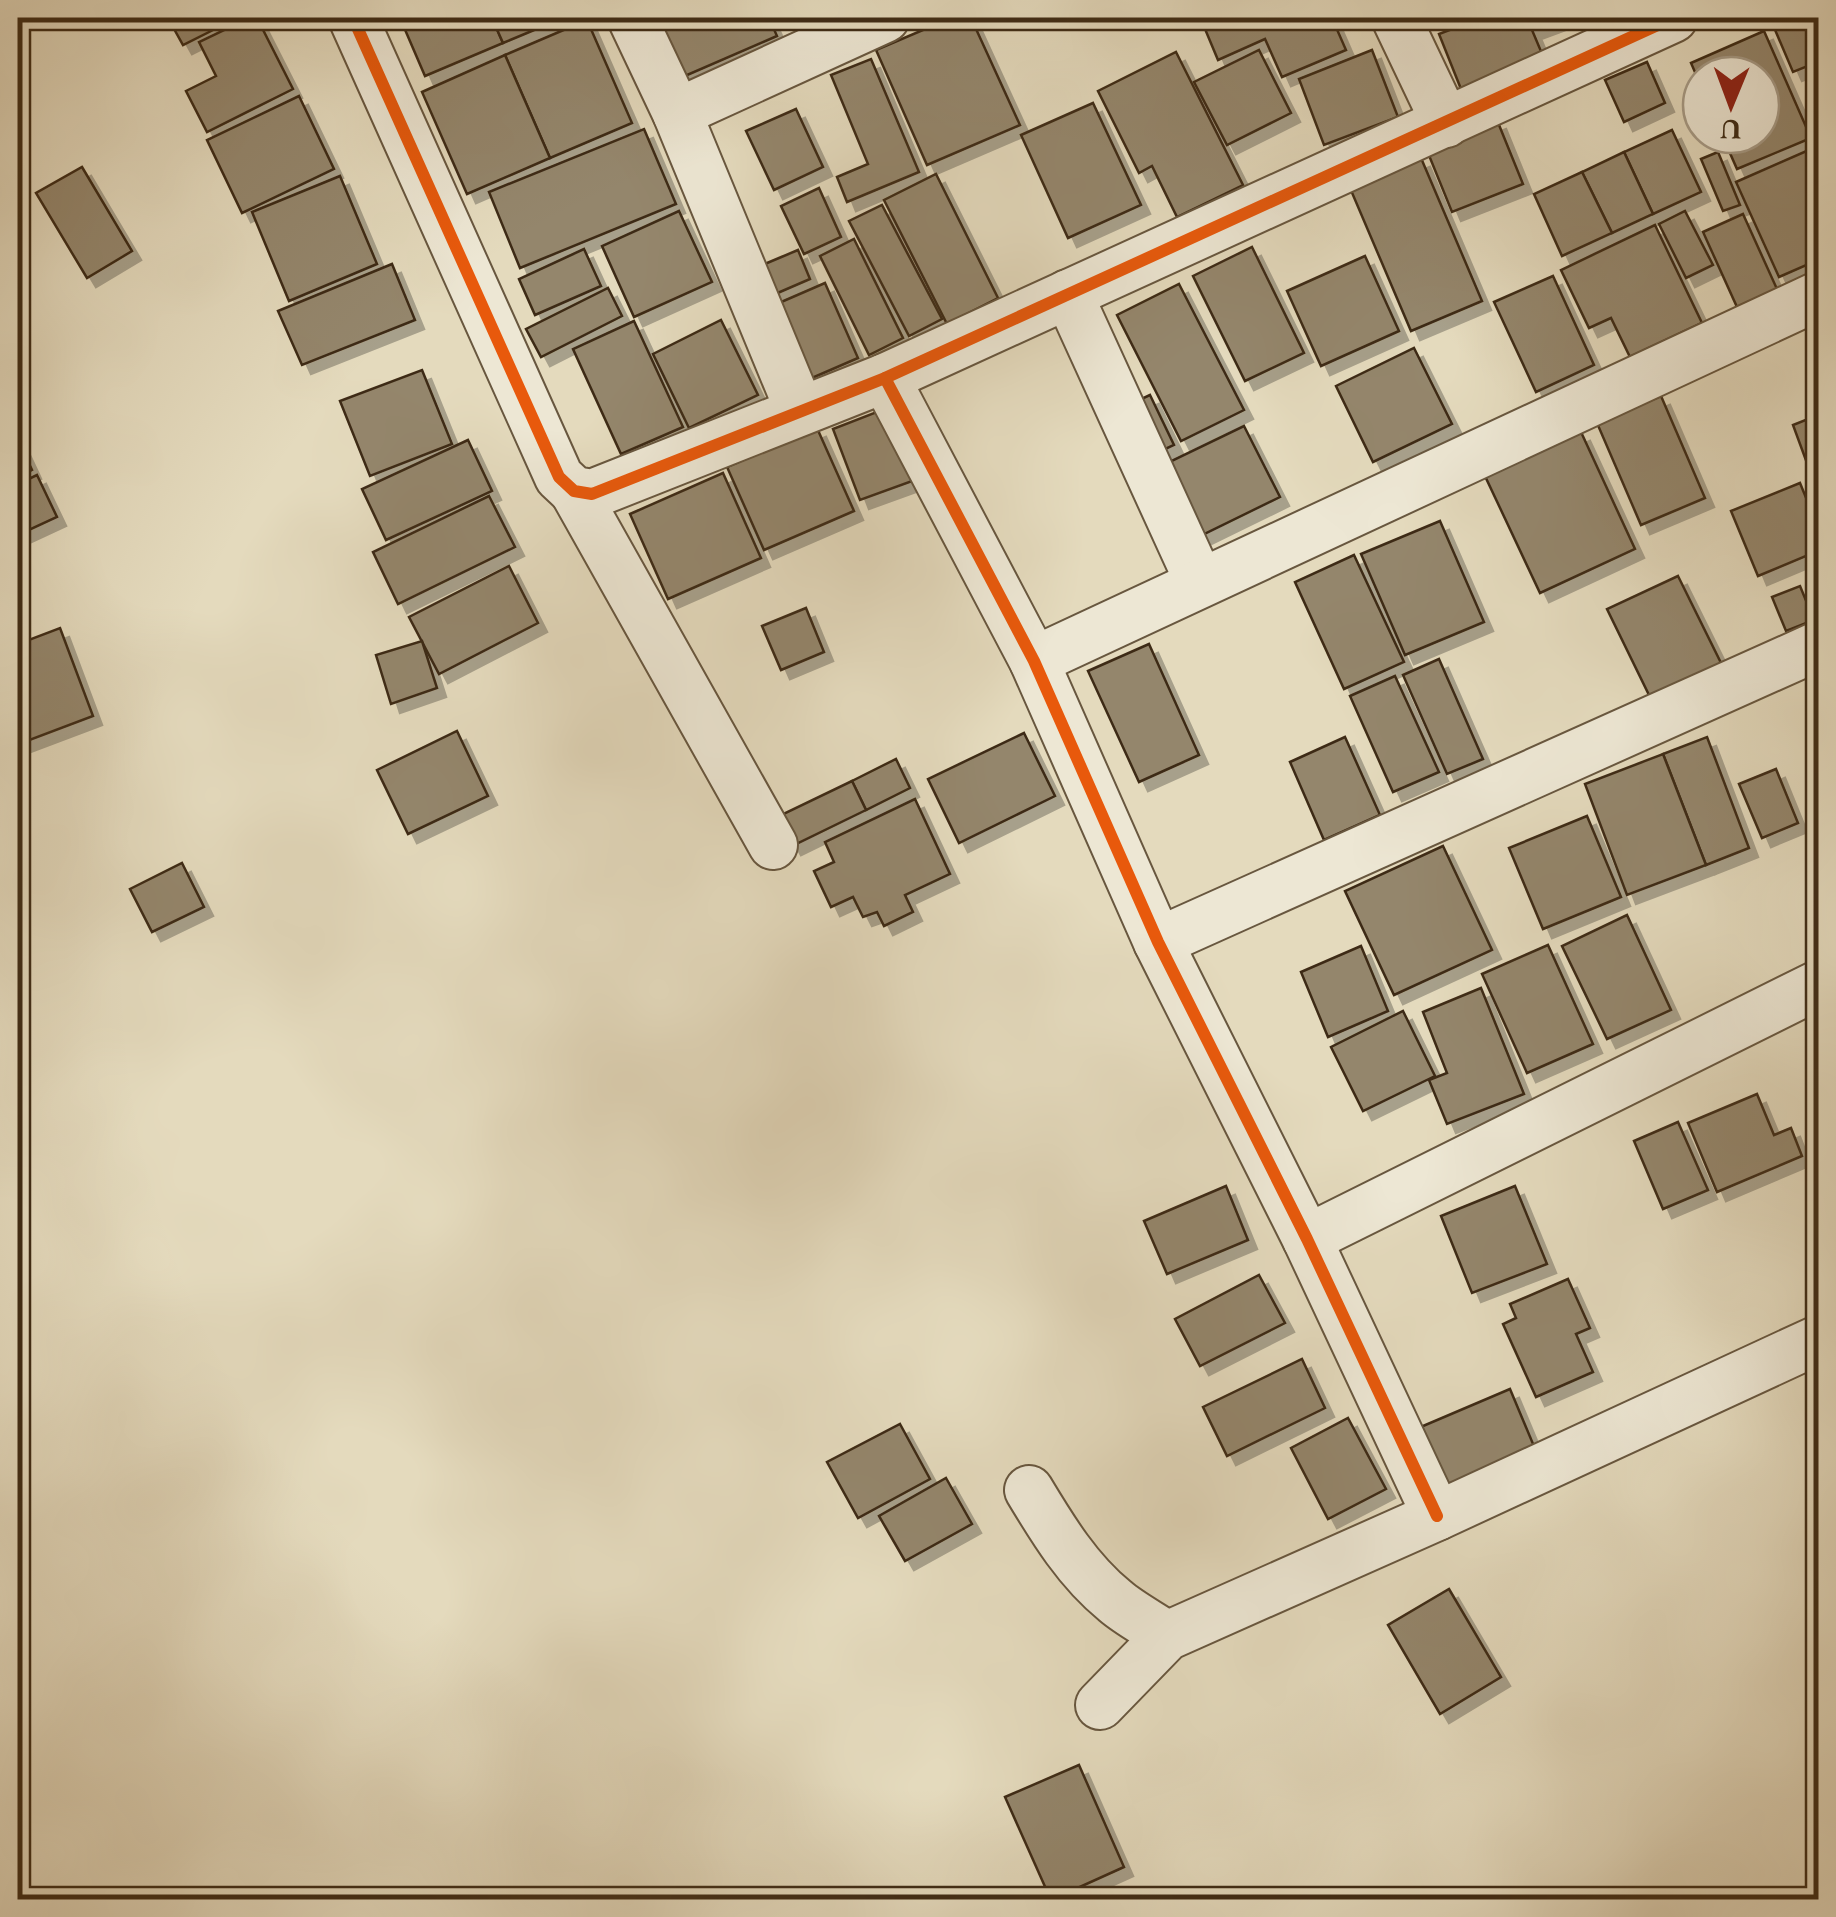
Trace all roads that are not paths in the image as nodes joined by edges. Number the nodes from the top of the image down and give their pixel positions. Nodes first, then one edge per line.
1 (353, 18) edge
2 (632, 18) edge
3 (885, 18) edge
4 (1396, 18) edge
5 (1674, 18) edge
6 (677, 113) junction
7 (1446, 123) junction
8 (1068, 294) junction
9 (1818, 296) edge
10 (885, 378) junction
11 (800, 412) junction
12 (574, 491) junction
13 (1200, 583) junction
14 (1818, 646) edge
15 (1034, 661) junction
16 (772, 844) dead end
17 (1158, 942) junction
18 (1818, 985) edge
19 (1308, 1239) junction
20 (1818, 1340) edge
21 (1029, 1490) dead end
22 (1437, 1516) junction
23 (1166, 1636) junction
24 (1100, 1705) dead end

1 - 12 street
2 - 6 street
3 - 6 street
4 - 7 street
5 - 7 street
6 - 11 street
7 - 8 street
8 - 10 street
8 - 13 street
9 - 13 street
10 - 11 street
10 - 15 street
11 - 12 street
12 - 16 street
13 - 15 street
14 - 17 street
15 - 17 street
17 - 19 street
18 - 19 street
19 - 22 street
20 - 22 street
21 - 23 street
22 - 23 street
23 - 24 street

